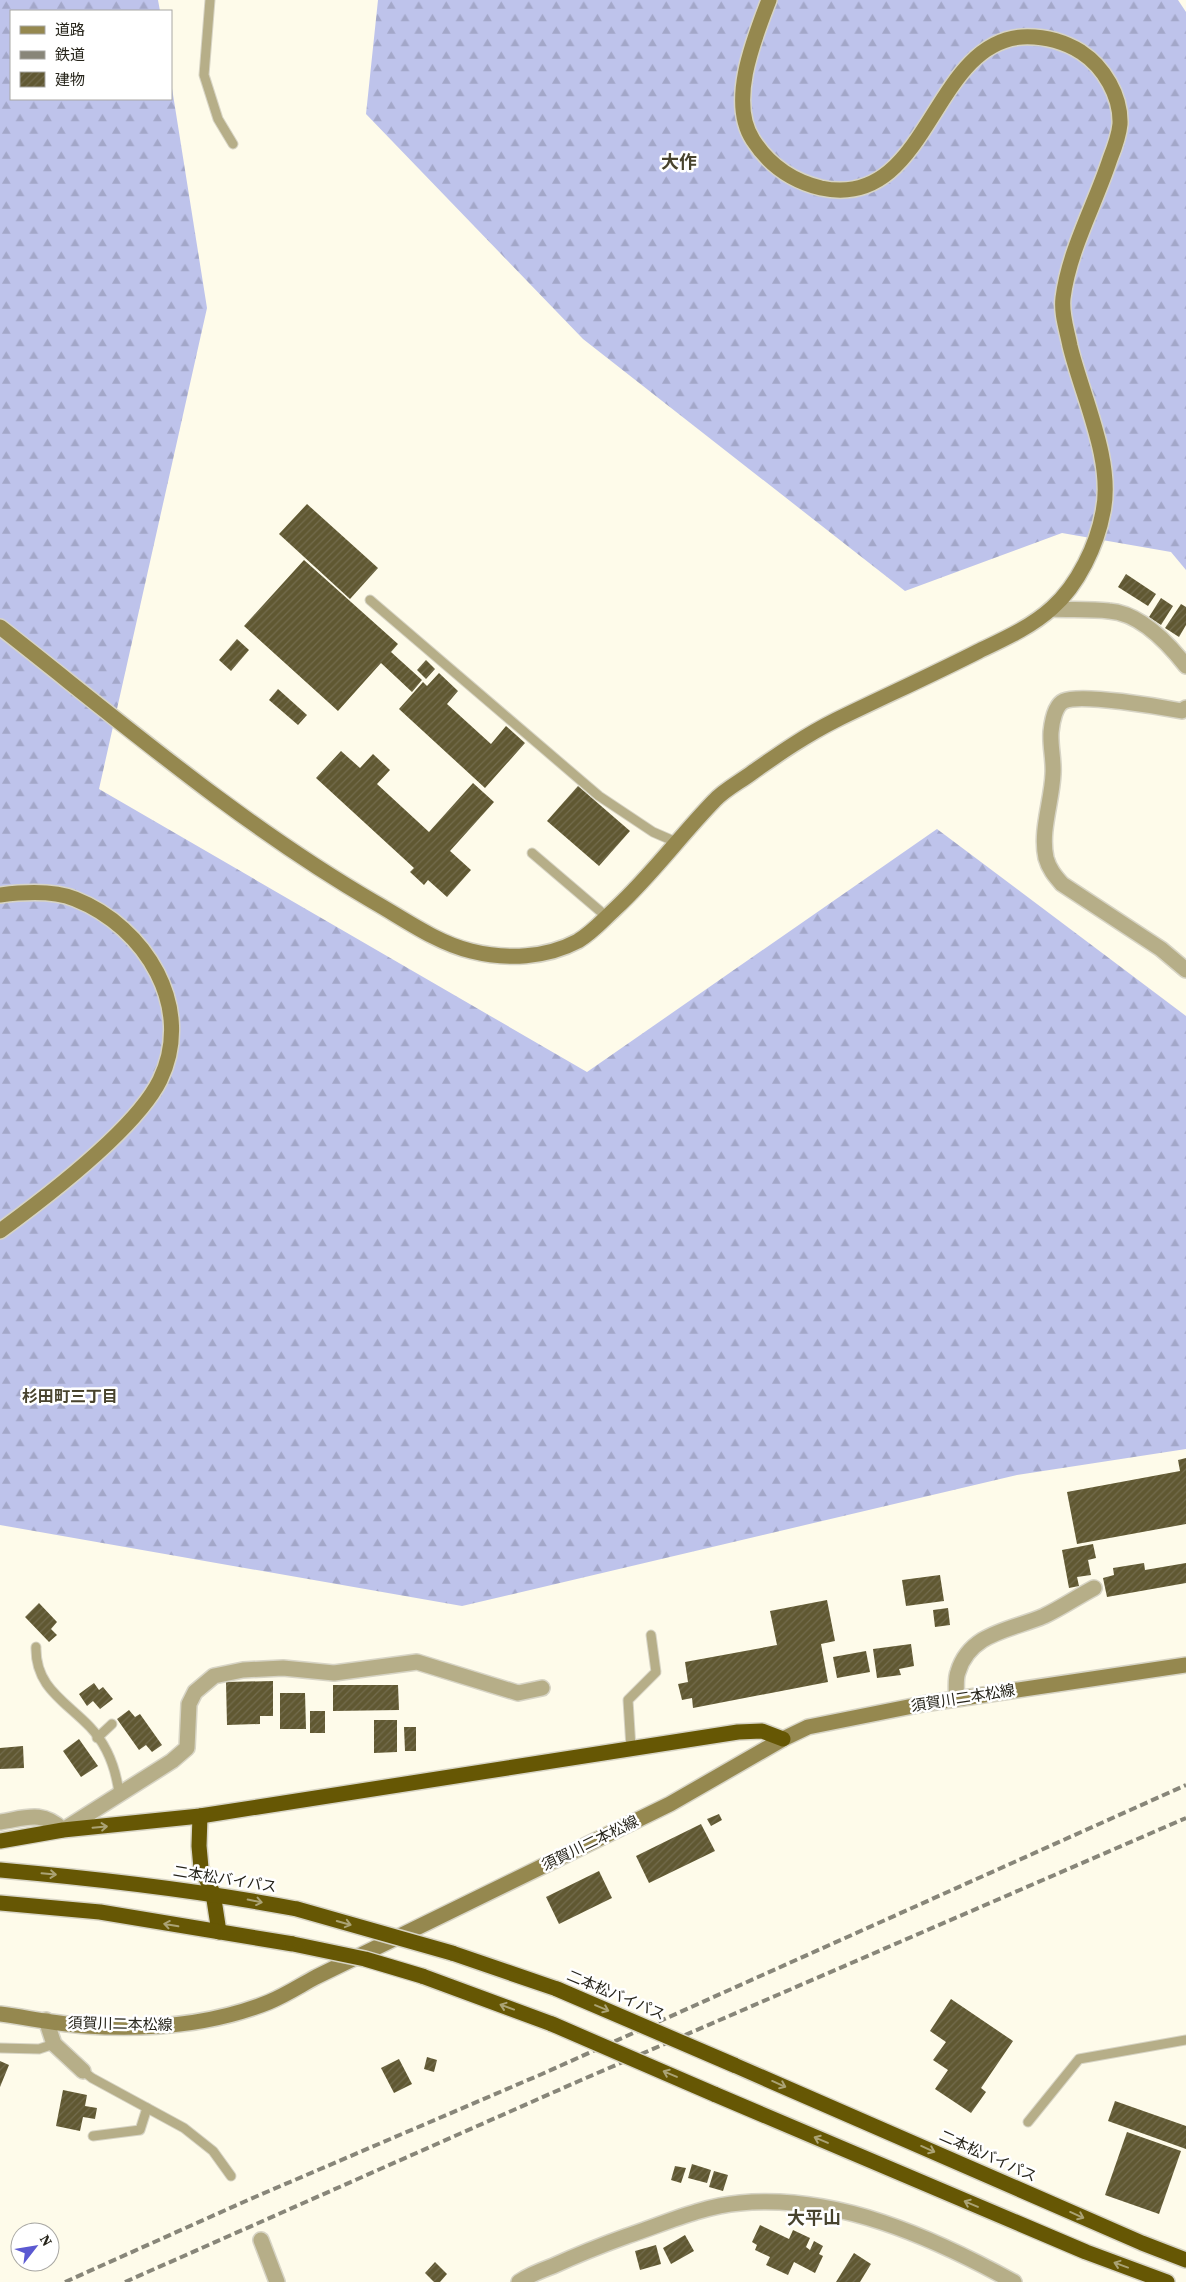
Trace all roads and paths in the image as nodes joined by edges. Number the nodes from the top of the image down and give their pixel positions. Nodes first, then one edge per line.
1 (210, 0) edge
2 (769, 0) edge
3 (233, 144) dead end
4 (370, 600) dead end
5 (1051, 609) junction
6 (0, 626) edge
7 (1186, 666) edge
8 (1186, 708) edge
9 (676, 842) junction
10 (532, 852) dead end
11 (0, 895) edge
12 (607, 917) junction
13 (1186, 970) edge
14 (0, 1231) edge
15 (1094, 1588) dead end
16 (651, 1635) dead end
17 (36, 1647) dead end
18 (1186, 1665) edge
19 (542, 1688) dead end
20 (956, 1698) junction
21 (112, 1724) dead end
22 (97, 1738) junction
23 (783, 1738) junction
24 (631, 1748) junction
25 (119, 1794) junction
26 (200, 1816) junction
27 (0, 1822) edge
28 (63, 1830) junction
29 (0, 1841) edge
30 (0, 1870) edge
31 (213, 1893) junction
32 (0, 1903) edge
33 (219, 1932) junction
34 (0, 2014) edge
35 (46, 2020) junction
36 (1186, 2040) edge
37 (54, 2044) junction
38 (0, 2048) edge
39 (83, 2071) joint
40 (147, 2108) junction
41 (1028, 2122) dead end
42 (93, 2136) dead end
43 (231, 2176) dead end
44 (261, 2240) dead end
45 (1186, 2260) edge
46 (277, 2282) edge
47 (519, 2282) edge
48 (1014, 2282) edge
49 (1167, 2282) edge

1 - 3 lane
2 - 5 street
4 - 9 lane
5 - 7 street
5 - 9 street
6 - 12 street
8 - 13 street
9 - 12 street
10 - 12 lane
11 - 14 street
15 - 20 street
16 - 24 lane
17 - 22 lane
18 - 20 street, 須賀川二本松線
19 - 25 street
20 - 23 street, 須賀川二本松線
21 - 22 lane
22 - 25 lane
23 - 24 highway
23 - 35 street, 須賀川二本松線
24 - 26 highway
25 - 28 street
28 -> 26 highway
26 - 31 highway
27 - 28 street
28 - 29 highway
30 -> 31 highway, 二本松バイパス
31 - 33 highway
31 -> 45 highway, 二本松バイパス, bridge
33 -> 32 highway
49 -> 33 highway, bridge
34 - 35 street, 須賀川二本松線
35 - 37 street
36 - 41 lane
37 - 38 lane
37 - 39 street
39 - 40 lane
40 - 42 lane
40 - 43 lane
44 - 46 street
47 - 48 street

